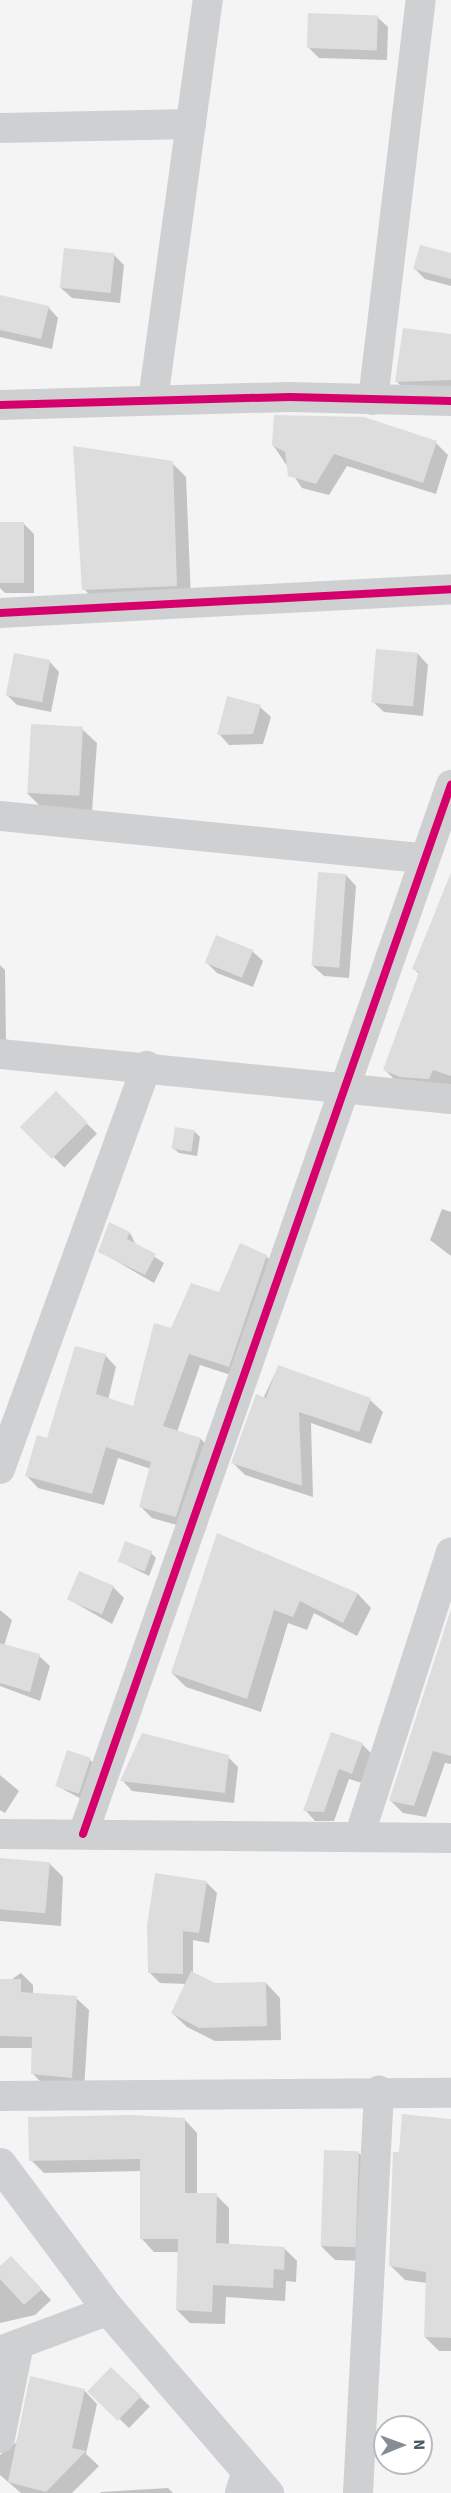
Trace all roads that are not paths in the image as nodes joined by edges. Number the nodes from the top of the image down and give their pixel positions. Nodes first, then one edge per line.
1 (208, 0) edge
2 (422, 0) edge
3 (190, 124) junction
4 (0, 128) edge
5 (373, 399) junction
6 (153, 400) junction
7 (451, 401) edge
8 (0, 405) edge
9 (451, 589) edge
10 (0, 613) edge
11 (451, 785) edge
12 (0, 816) edge
13 (424, 858) junction
14 (0, 1054) edge
15 (147, 1066) junction
16 (347, 1086) junction
17 (451, 1098) edge
18 (0, 1468) edge
19 (451, 1553) edge
20 (0, 1834) edge
21 (84, 1834) junction
22 (359, 1837) junction
23 (451, 1838) edge
24 (380, 2091) junction
25 (451, 2093) edge
26 (0, 2096) edge
27 (0, 2164) edge
28 (110, 2310) junction
29 (10, 2347) edge
30 (0, 2438) edge
31 (251, 2485) edge
32 (358, 2493) edge

1 - 3 street
2 - 5 street
3 - 4 street
3 - 6 street
5 - 6 street
5 - 7 street
6 - 8 street
9 - 10 street
11 - 13 street
12 - 13 street
13 - 16 street
14 - 15 street
15 - 16 street
15 - 18 street
16 - 17 street
16 - 21 street
19 - 22 street
20 - 21 street
21 - 22 street
22 - 23 street
24 - 25 street
24 - 26 street
24 - 32 street
27 - 28 street
28 - 29 street
28 - 31 street
29 - 30 street

